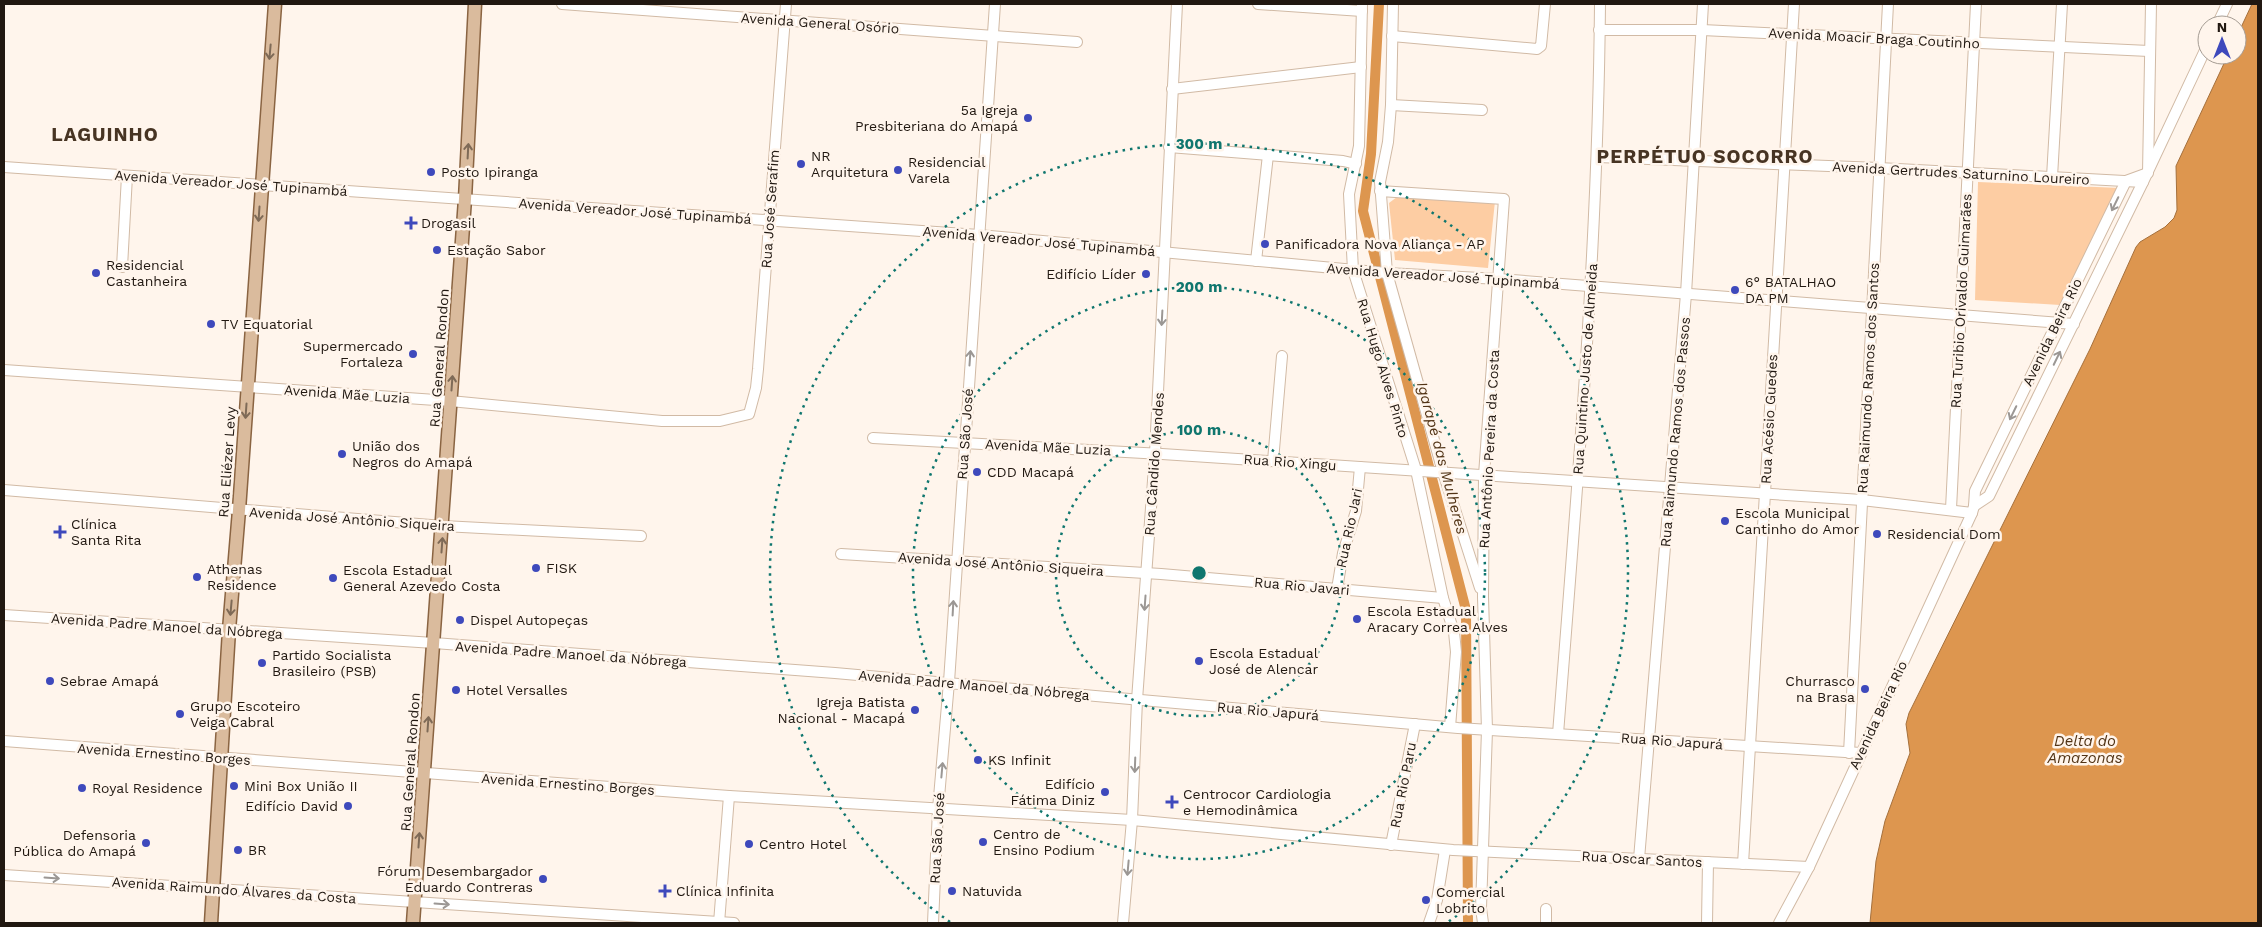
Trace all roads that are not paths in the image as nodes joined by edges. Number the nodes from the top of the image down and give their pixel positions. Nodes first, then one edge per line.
1 (274, 4) edge
2 (475, 4) edge
3 (562, 4) edge
4 (786, 4) edge
5 (996, 4) edge
6 (1177, 4) edge
7 (1258, 4) edge
8 (1393, 4) edge
9 (1545, 4) edge
10 (1600, 4) edge
11 (1703, 4) edge
12 (1794, 4) edge
13 (1888, 4) edge
14 (1976, 4) edge
15 (2062, 4) edge
16 (2151, 4) edge
17 (1362, 7) edge
18 (784, 20) junction
19 (1599, 30) junction
20 (1702, 30) junction
21 (1792, 34) junction
22 (993, 35) junction
23 (1392, 36) junction
24 (1886, 39) junction
25 (1077, 42) dead end
26 (1974, 43) junction
27 (2059, 47) junction
28 (2149, 51) junction
29 (2198, 65) edge
30 (1361, 67) junction
31 (1172, 89) junction
32 (1391, 105) junction
33 (1482, 110) dead end
34 (1169, 147) junction
35 (1268, 155) junction
36 (1598, 157) junction
37 (1694, 160) junction
38 (1356, 164) junction
39 (1785, 164) junction
40 (4, 167) edge
41 (1879, 168) junction
42 (1968, 173) junction
43 (127, 176) junction
44 (2052, 177) junction
45 (2126, 181) junction
46 (2144, 181) junction
47 (261, 185) junction
48 (1380, 191) junction
49 (465, 199) junction
50 (769, 220) junction
51 (979, 236) junction
52 (1166, 252) junction
53 (1256, 261) junction
54 (122, 267) dead end
55 (1357, 270) junction
56 (1384, 272) junction
57 (1498, 279) junction
58 (1590, 286) junction
59 (1686, 294) junction
60 (1776, 301) junction
61 (1872, 308) junction
62 (1960, 315) junction
63 (2057, 322) junction
64 (2074, 324) junction
65 (1282, 356) dead end
66 (4, 370) edge
67 (248, 386) junction
68 (450, 401) junction
69 (749, 414) joint
70 (873, 438) dead end
71 (964, 442) junction
72 (1159, 453) junction
73 (1273, 461) junction
74 (1360, 467) junction
75 (1417, 470) junction
76 (1438, 472) junction
77 (1484, 475) junction
78 (1577, 481) junction
79 (1670, 487) junction
80 (4, 490) edge
81 (1765, 493) junction
82 (1862, 500) junction
83 (1951, 509) junction
84 (1973, 509) junction
85 (239, 510) junction
86 (443, 526) junction
87 (640, 536) dead end
88 (842, 554) dead end
89 (956, 562) junction
90 (1147, 573) junction
91 (1160, 574) joint
92 (1337, 589) junction
93 (1483, 597) junction
94 (1443, 598) junction
95 (4, 615) edge
96 (229, 630) junction
97 (434, 643) junction
98 (949, 682) junction
99 (1137, 700) junction
100 (1415, 724) junction
101 (1454, 728) junction
102 (1485, 730) junction
103 (1558, 734) junction
104 (1648, 740) junction
105 (4, 741) edge
106 (1750, 746) junction
107 (1849, 753) junction
108 (1861, 753) junction
109 (221, 758) junction
110 (424, 773) junction
111 (729, 796) junction
112 (938, 809) junction
113 (1132, 820) junction
114 (1391, 845) junction
115 (1449, 850) junction
116 (1480, 852) junction
117 (1639, 859) junction
118 (1708, 862) junction
119 (1743, 864) junction
120 (1809, 867) junction
121 (4, 874) edge
122 (213, 890) junction
123 (415, 902) junction
124 (1546, 909) dead end
125 (210, 923) edge
126 (413, 923) edge
127 (719, 923) edge
128 (734, 923) edge
129 (933, 923) edge
130 (1123, 923) edge
131 (1429, 923) edge
132 (1483, 923) edge
133 (1546, 923) edge
134 (1708, 923) edge
135 (1779, 923) edge

1 -> 47 main road, Rua Eliézer Levy
49 -> 2 main road, Rua General Rondon
3 - 18 street, Avenida General Osório
4 - 18 street, Rua José Serafim
5 - 22 street, Rua São José
6 - 31 street, Rua Cândido Mendes
7 - 17 street
8 - 23 street, Rua Hugo Alves Pinto
9 - 23 street
10 - 19 street, Rua Quintino Justo de Almeida
11 - 20 street, Rua Raimundo Ramos dos Passos
12 - 21 street, Rua Acésio Guedes
13 - 24 street, Rua Raimundo Ramos dos Santos
14 - 26 street, Rua Turibio Orivaldo Guimarães
15 - 27 street
16 - 28 street
17 - 30 street, Rua Hugo Alves Pinto
18 - 22 street, Avenida General Osório
18 - 50 street, Rua José Serafim
19 - 20 street, Avenida Moacir Braga Coutinho
19 - 36 street, Rua Quintino Justo de Almeida
20 - 21 street, Avenida Moacir Braga Coutinho
20 - 37 street, Rua Raimundo Ramos dos Passos
21 - 24 street, Avenida Moacir Braga Coutinho
21 - 39 street, Rua Acésio Guedes
22 - 25 street, Avenida General Osório
22 - 51 street, Rua São José
23 - 32 street, Rua Hugo Alves Pinto
24 - 26 street, Avenida Moacir Braga Coutinho
24 - 41 street, Rua Raimundo Ramos dos Santos
26 - 27 street, Avenida Moacir Braga Coutinho
26 - 42 street, Rua Turibio Orivaldo Guimarães
27 - 28 street, Avenida Moacir Braga Coutinho
27 - 44 street
28 - 46 street
29 - 46 street, Avenida Beira Rio
30 - 31 street
30 - 38 street, Rua Hugo Alves Pinto
31 - 34 street, Rua Cândido Mendes
32 - 33 street
32 - 48 street, Rua Hugo Alves Pinto
34 - 35 street
34 - 52 street, Rua Cândido Mendes
35 - 38 street
35 - 53 street
36 - 37 street, Avenida Gertrudes Saturnino Loureiro
36 - 58 street, Rua Quintino Justo de Almeida
37 - 39 street, Avenida Gertrudes Saturnino Loureiro
37 - 59 street, Rua Raimundo Ramos dos Passos
38 - 55 street, Rua Hugo Alves Pinto
39 - 41 street, Avenida Gertrudes Saturnino Loureiro
39 - 60 street, Rua Acésio Guedes
40 - 43 street, Avenida Vereador José Tupinambá
41 - 42 street, Avenida Gertrudes Saturnino Loureiro
41 - 61 street, Rua Raimundo Ramos dos Santos
42 - 44 street, Avenida Gertrudes Saturnino Loureiro
42 - 62 street, Rua Turibio Orivaldo Guimarães
43 - 47 street, Avenida Vereador José Tupinambá
43 - 54 street
44 - 45 street, Avenida Gertrudes Saturnino Loureiro
45 - 46 street
45 -> 63 street, Avenida Beira Rio
46 - 64 street, Avenida Beira Rio
47 - 49 street, Avenida Vereador José Tupinambá
47 -> 67 main road, Rua Eliézer Levy
48 - 56 street, Rua Hugo Alves Pinto
48 - 57 street, Rua Antônio Pereira da Costa
49 - 50 street, Avenida Vereador José Tupinambá
68 -> 49 main road, Rua General Rondon
50 - 51 street, Avenida Vereador José Tupinambá
50 - 69 street, Rua José Serafim
51 - 52 street, Avenida Vereador José Tupinambá
71 -> 51 street, Rua São José
52 - 53 street, Avenida Vereador José Tupinambá
52 -> 72 street, Rua Cândido Mendes
53 - 55 street, Avenida Vereador José Tupinambá
55 - 56 street, Avenida Vereador José Tupinambá
55 - 75 street, Rua Hugo Alves Pinto
56 - 57 street, Avenida Vereador José Tupinambá
56 - 76 street, Rua Hugo Alves Pinto
57 - 58 street, Avenida Vereador José Tupinambá
57 - 77 street, Rua Antônio Pereira da Costa
58 - 59 street, Avenida Vereador José Tupinambá
58 - 78 street, Rua Quintino Justo de Almeida
59 - 60 street, Avenida Vereador José Tupinambá
59 - 79 street, Rua Raimundo Ramos dos Passos
60 - 61 street, Avenida Vereador José Tupinambá
60 - 81 street, Rua Acésio Guedes
61 - 62 street, Avenida Vereador José Tupinambá
61 - 82 street, Rua Raimundo Ramos dos Santos
62 - 63 street, Avenida Vereador José Tupinambá
62 - 83 street, Rua Turibio Orivaldo Guimarães
63 - 64 street, Avenida Vereador José Tupinambá
63 -> 84 street, Avenida Beira Rio
84 -> 64 street, Avenida Beira Rio
65 - 73 street
66 - 67 street, Avenida Mãe Luzia
67 - 68 street, Avenida Mãe Luzia
67 -> 85 main road, Rua Eliézer Levy
68 - 69 street, Avenida Mãe Luzia
68 - 86 main road, Rua General Rondon
70 - 71 street, Avenida Mãe Luzia
71 - 72 street, Avenida Mãe Luzia
71 - 89 street, Rua São José
72 - 73 street, Rua Rio Xingu
72 - 90 street, Rua Cândido Mendes
73 - 74 street, Rua Rio Xingu
74 - 75 street, Rua Rio Xingu
74 - 92 street, Rua Rio Jari
75 - 76 street
75 - 94 street, Rua Hugo Alves Pinto
76 - 77 street
76 - 93 street, Rua Hugo Alves Pinto
77 - 78 street
77 - 93 street, Rua Antônio Pereira da Costa
78 - 79 street
78 - 103 street, Rua Quintino Justo de Almeida
79 - 81 street
79 - 104 street, Rua Raimundo Ramos dos Passos
80 - 85 street, Avenida José Antônio Siqueira
81 - 82 street
81 - 106 street, Rua Acésio Guedes
82 - 83 street
82 - 107 street, Rua Raimundo Ramos dos Santos
83 - 84 street
84 - 108 street, Avenida Beira Rio
85 - 86 street, Avenida José Antônio Siqueira
85 -> 96 main road, Rua Eliézer Levy
86 - 87 street, Avenida José Antônio Siqueira
97 -> 86 main road, Rua General Rondon
88 - 89 street, Avenida José Antônio Siqueira
89 - 90 street, Avenida José Antônio Siqueira
98 -> 89 street, Rua São José
90 - 91 street, Avenida José Antônio Siqueira
90 -> 99 street, Rua Cândido Mendes
91 - 92 street, Rua Rio Javari
92 - 94 street, Rua Rio Javari
93 - 102 street, Rua Antônio Pereira da Costa
94 - 101 street, Rua Hugo Alves Pinto
95 - 96 street, Avenida Padre Manoel da Nóbrega
96 - 97 street, Avenida Padre Manoel da Nóbrega
96 - 109 main road, Rua Eliézer Levy
97 - 98 street, Avenida Padre Manoel da Nóbrega
110 -> 97 main road, Rua General Rondon
98 - 99 street, Avenida Padre Manoel da Nóbrega
112 -> 98 street, Rua São José
99 - 100 street, Rua Rio Japurá
99 -> 113 street, Rua Cândido Mendes
100 - 101 street, Rua Rio Japurá
100 - 114 street, Rua Rio Paru
101 - 102 street, Rua Rio Japurá
102 - 103 street, Rua Rio Japurá
102 - 116 street, Rua Antônio Pereira da Costa
103 - 104 street, Rua Rio Japurá
104 - 106 street, Rua Rio Japurá
104 - 117 street, Rua Raimundo Ramos dos Passos
105 - 109 street, Avenida Ernestino Borges
106 - 107 street, Rua Rio Japurá
106 - 119 street, Rua Acésio Guedes
107 - 108 street, Rua Rio Japurá
108 - 120 street, Avenida Beira Rio
109 - 110 street, Avenida Ernestino Borges
109 - 122 main road, Rua Eliézer Levy
110 - 111 street, Avenida Ernestino Borges
123 -> 110 main road, Rua General Rondon
111 - 112 street, Avenida Ernestino Borges
111 - 127 street
112 - 113 street, Avenida Ernestino Borges
112 - 129 street, Rua São José
113 - 114 street
113 -> 130 street, Rua Cândido Mendes
114 - 115 street
115 - 116 street, Rua Oscar Santos
115 - 131 street
116 - 117 street, Rua Oscar Santos
116 - 132 street, Rua Antônio Pereira da Costa
117 - 118 street, Rua Oscar Santos
118 - 119 street, Rua Oscar Santos
118 - 134 street
119 - 120 street, Rua Oscar Santos
120 - 135 street, Avenida Beira Rio
121 -> 122 street, Avenida Raimundo Álvares da Costa
122 - 123 street, Avenida Raimundo Álvares da Costa
122 - 125 main road, Rua Eliézer Levy
123 - 126 main road, Rua General Rondon
123 -> 127 street, Avenida Raimundo Álvares da Costa
124 - 133 street
127 - 128 street, Avenida Raimundo Álvares da Costa

